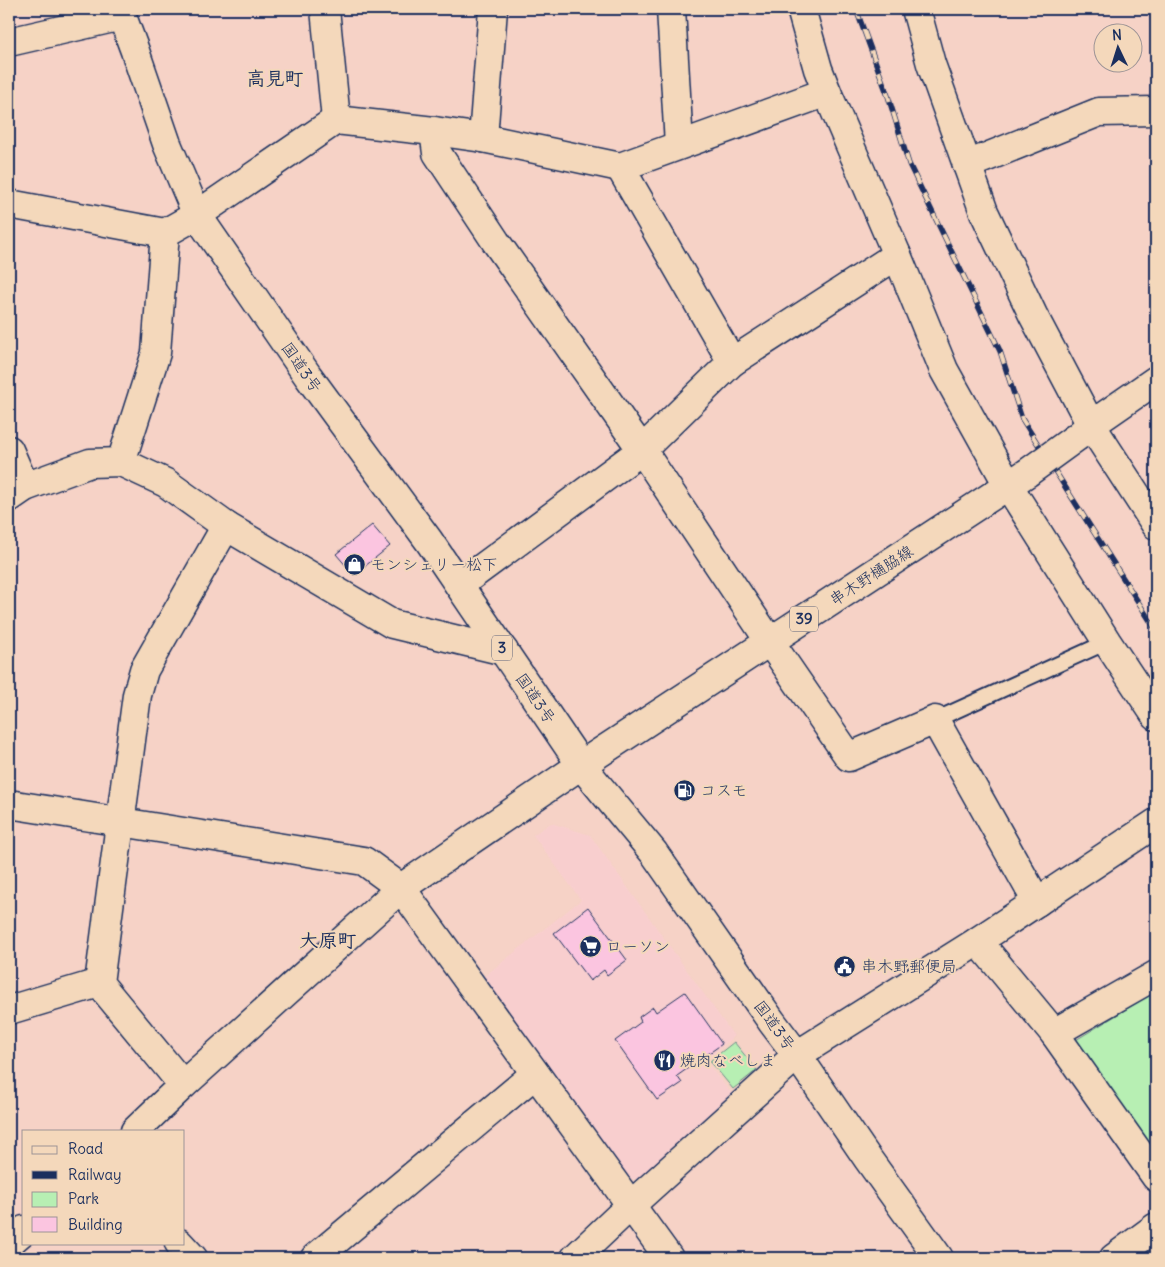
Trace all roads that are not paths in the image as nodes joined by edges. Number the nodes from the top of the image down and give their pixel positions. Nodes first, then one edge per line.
1 (325, 9) edge
2 (493, 9) edge
3 (671, 9) edge
4 (801, 9) edge
5 (916, 9) edge
6 (121, 12) edge
7 (9, 42) edge
8 (827, 92) junction
9 (1156, 111) edge
10 (336, 120) junction
11 (434, 131) junction
12 (483, 138) junction
13 (678, 146) junction
14 (967, 165) junction
15 (620, 167) junction
16 (9, 204) edge
17 (197, 215) junction
18 (165, 233) junction
19 (897, 255) junction
20 (732, 362) junction
21 (1156, 380) edge
22 (1084, 431) junction
23 (9, 450) edge
24 (642, 450) junction
25 (121, 462) junction
26 (1018, 479) junction
27 (17, 492) edge
28 (1153, 515) edge
29 (226, 526) junction
30 (459, 585) junction
31 (770, 642) junction
32 (1107, 642) junction
33 (504, 651) junction
34 (1156, 716) edge
35 (935, 720) junction
36 (581, 765) junction
37 (9, 804) edge
38 (121, 822) junction
39 (1156, 823) edge
40 (401, 888) junction
41 (1037, 902) junction
42 (978, 941) junction
43 (1156, 975) edge
44 (99, 983) junction
45 (9, 1010) edge
46 (1054, 1033) junction
47 (797, 1054) junction
48 (535, 1074) junction
49 (183, 1085) junction
50 (135, 1130) edge
51 (1156, 1177) edge
52 (631, 1206) junction
53 (1156, 1227) edge
54 (22, 1232) edge
55 (9, 1244) edge
56 (180, 1244) edge
57 (193, 1258) edge
58 (316, 1258) edge
59 (575, 1258) edge
60 (669, 1258) edge
61 (939, 1258) edge
62 (1114, 1258) edge

1 - 10 main road
2 - 12 main road
3 - 13 main road
4 - 8 main road
5 - 14 main road
6 - 7 main road
6 - 17 main road, 国道3号 / 3
8 - 13 main road
8 - 19 main road
9 - 14 main road
10 - 11 main road
10 - 17 main road
11 - 12 main road
11 - 24 main road
12 - 15 main road
13 - 15 main road
14 - 22 main road
15 - 20 main road
16 - 18 main road
17 - 18 main road
17 - 30 main road, 国道3号 / 3
18 - 25 main road
19 - 20 main road
19 - 26 main road
20 - 24 main road
21 - 22 main road, 串木野樋脇線 / 39
22 - 26 main road, 串木野樋脇線 / 39, bridge
22 - 28 main road
23 - 27 main road
24 - 30 main road
24 - 31 main road
25 - 27 main road
25 - 29 main road
26 - 31 main road, 串木野樋脇線 / 39
26 - 32 main road
29 - 33 main road
29 - 38 main road
30 - 33 main road, 国道3号 / 3
31 - 35 main road
31 - 36 main road, 串木野樋脇線 / 39
32 - 34 main road
32 - 35 lane
33 - 36 main road, 国道3号 / 3
35 - 41 main road
36 - 40 main road, 串木野樋脇線
36 - 47 main road, 国道3号 / 3
37 - 38 main road
38 - 40 main road
38 - 44 main road
39 - 41 main road
40 - 48 main road
40 - 49 main road, 串木野樋脇線
41 - 42 main road
42 - 46 main road
42 - 47 main road
43 - 46 main road
44 - 45 main road
44 - 49 main road
46 - 51 main road
47 - 52 main road
47 - 61 main road, 国道3号 / 3
48 - 52 main road
48 - 58 main road
49 - 50 main road, 串木野樋脇線
52 - 59 main road
52 - 60 main road
53 - 62 main road
54 - 55 main road
56 - 57 main road

